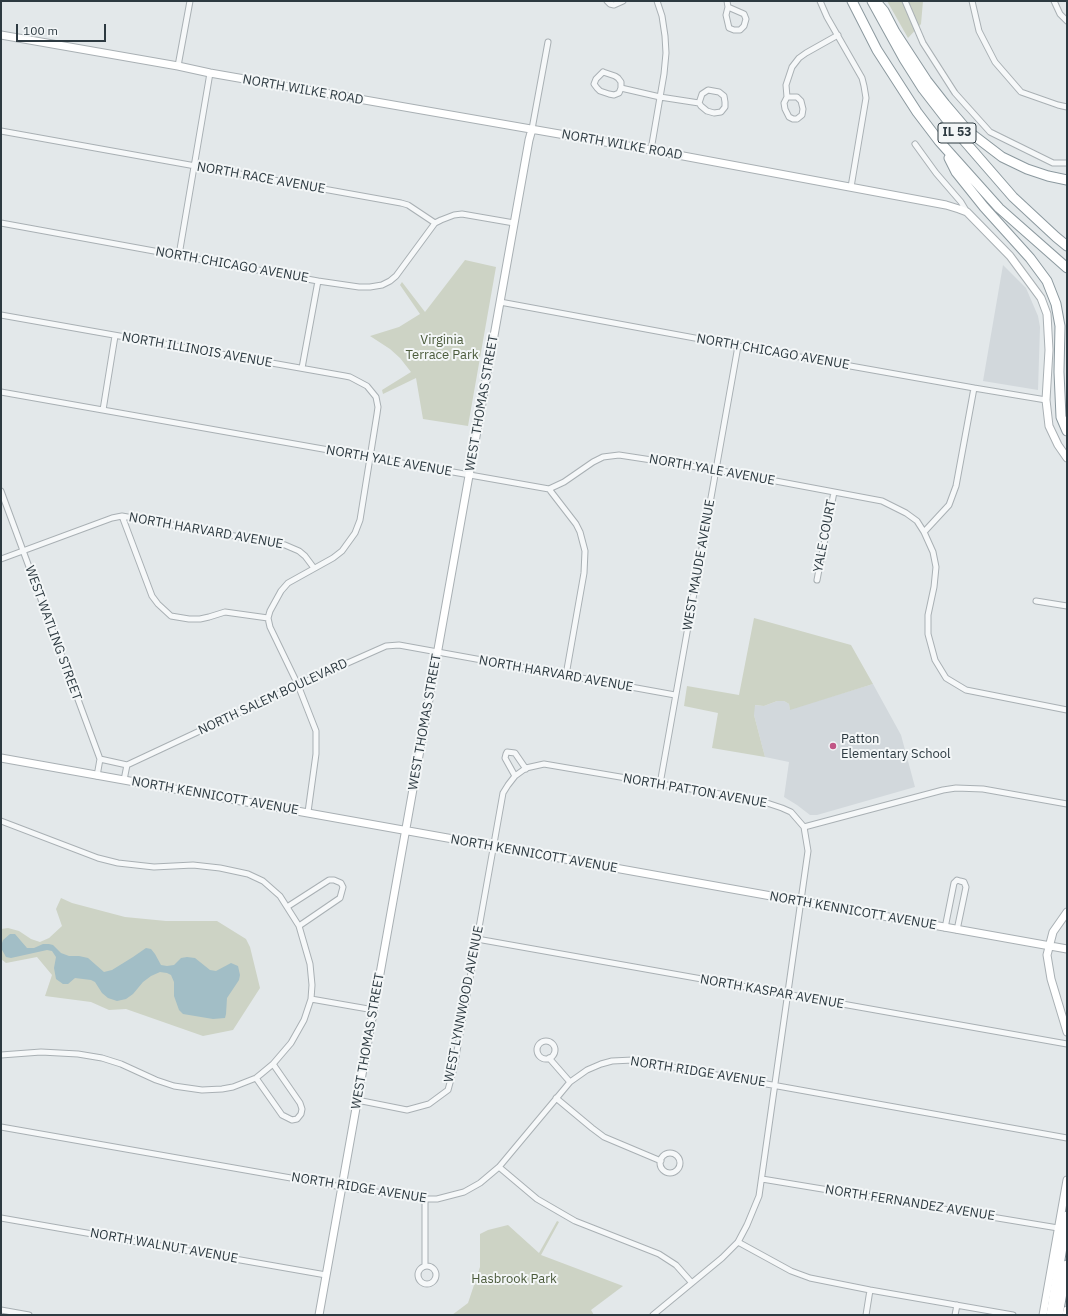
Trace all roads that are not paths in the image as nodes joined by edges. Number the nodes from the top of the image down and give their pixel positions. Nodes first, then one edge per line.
1 (190, 1) edge
2 (607, 1) edge
3 (623, 1) edge
4 (657, 1) edge
5 (820, 1) edge
6 (852, 1) edge
7 (872, 1) edge
8 (876, 1) edge
9 (905, 1) edge
10 (972, 1) edge
11 (1054, 1) edge
12 (728, 4) edge
13 (1067, 21) edge
14 (1, 35) edge
15 (838, 35) junction
16 (548, 42) dead end
17 (178, 66) junction
18 (210, 73) junction
19 (621, 88) junction
20 (660, 97) junction
21 (787, 97) junction
22 (699, 103) junction
23 (1067, 107) edge
24 (532, 129) junction
25 (1, 131) edge
26 (939, 141) junction
27 (915, 144) dead end
28 (651, 150) junction
29 (1067, 164) edge
30 (193, 166) junction
31 (1067, 180) edge
32 (851, 188) junction
33 (967, 212) junction
34 (1, 223) edge
35 (435, 223) junction
36 (514, 223) junction
37 (1067, 246) edge
38 (179, 255) junction
39 (1067, 268) edge
40 (318, 281) junction
41 (500, 302) junction
42 (1, 315) edge
43 (115, 336) junction
44 (738, 346) junction
45 (302, 368) junction
46 (974, 388) junction
47 (1, 392) edge
48 (1046, 400) junction
49 (102, 410) junction
50 (1067, 431) edge
51 (370, 458) junction
52 (1067, 458) edge
53 (716, 470) junction
54 (469, 475) junction
55 (549, 489) junction
56 (1, 491) edge
57 (834, 492) junction
58 (122, 516) junction
59 (924, 532) junction
60 (23, 551) junction
61 (1, 559) edge
62 (314, 568) junction
63 (817, 580) dead end
64 (1036, 601) dead end
65 (1067, 606) edge
66 (268, 618) junction
67 (437, 652) junction
68 (566, 675) junction
69 (298, 685) junction
70 (675, 695) junction
71 (1067, 710) edge
72 (1, 758) edge
73 (100, 759) junction
74 (127, 765) junction
75 (526, 769) junction
76 (97, 776) junction
77 (515, 776) junction
78 (124, 780) junction
79 (660, 784) junction
80 (1067, 804) edge
81 (308, 812) junction
82 (1, 820) edge
83 (804, 827) junction
84 (406, 831) junction
85 (494, 846) junction
86 (802, 902) junction
87 (288, 907) junction
88 (1067, 912) edge
89 (299, 926) junction
90 (945, 928) junction
91 (957, 930) junction
92 (476, 939) junction
93 (1048, 946) junction
94 (1067, 950) edge
95 (787, 995) junction
96 (311, 999) junction
97 (374, 1010) junction
98 (1067, 1032) edge
99 (1067, 1044) edge
100 (1, 1055) edge
101 (549, 1058) dead end
102 (273, 1064) junction
103 (256, 1078) junction
104 (570, 1082) junction
105 (775, 1085) junction
106 (556, 1098) junction
107 (357, 1100) junction
108 (1, 1127) edge
109 (1067, 1138) edge
110 (661, 1161) dead end
111 (499, 1167) junction
112 (762, 1179) junction
113 (1067, 1180) edge
114 (342, 1187) junction
115 (425, 1199) junction
116 (1067, 1216) edge
117 (1, 1218) edge
118 (1058, 1228) junction
119 (738, 1242) junction
120 (1067, 1265) edge
121 (425, 1266) dead end
122 (326, 1275) junction
123 (692, 1283) junction
124 (870, 1290) junction
125 (957, 1305) junction
126 (1, 1310) edge
127 (1065, 1314) edge
128 (30, 1315) edge
129 (319, 1315) edge
130 (653, 1315) edge
131 (866, 1315) edge
132 (955, 1315) edge
133 (1013, 1315) edge
134 (1043, 1315) edge
135 (1051, 1315) edge

1 - 17 street
2 - 3 street
4 - 20 street
5 - 15 street
6 - 26 highway, IL 53
7 - 37 highway, IL 53
8 - 31 highway
9 - 29 street
10 - 23 street
11 - 13 street
12 - 12 street
14 - 17 street, NORTH WILKE ROAD
15 - 21 street
15 - 32 street
16 - 24 street
17 - 18 street, NORTH WILKE ROAD
18 - 24 street, NORTH WILKE ROAD
18 - 30 street
19 - 19 street
19 - 20 street
20 - 22 street
20 - 28 street
21 - 21 street
22 - 22 street
24 - 28 street, NORTH WILKE ROAD
24 - 36 street, WEST THOMAS STREET
25 - 30 street, NORTH RACE AVENUE
26 - 39 highway, IL 53
26 - 50 highway
27 - 33 street
28 - 32 street, NORTH WILKE ROAD
30 - 35 street, NORTH RACE AVENUE
30 - 38 street
32 - 33 street, NORTH WILKE ROAD
33 - 48 street, NORTH WILKE ROAD
34 - 38 street, NORTH CHICAGO AVENUE
35 - 36 street
35 - 40 street, NORTH CHICAGO AVENUE
36 - 41 street, WEST THOMAS STREET
38 - 40 street, NORTH CHICAGO AVENUE
40 - 45 street
41 - 44 street, NORTH CHICAGO AVENUE
41 - 54 street, WEST THOMAS STREET
42 - 43 street, NORTH ILLINOIS AVENUE
43 - 45 street, NORTH ILLINOIS AVENUE
43 - 49 street
44 - 46 street, NORTH CHICAGO AVENUE
44 - 53 street, WEST MAUDE AVENUE
45 - 51 street, NORTH ILLINOIS AVENUE
46 - 48 street, NORTH CHICAGO AVENUE
46 - 59 street
47 - 49 street, NORTH YALE AVENUE
48 - 52 street, NORTH WILKE ROAD
49 - 51 street, NORTH YALE AVENUE
51 - 54 street, NORTH YALE AVENUE
51 - 62 street
53 - 55 street, NORTH YALE AVENUE
53 - 57 street, NORTH YALE AVENUE
53 - 70 street, WEST MAUDE AVENUE
54 - 55 street, NORTH YALE AVENUE
54 - 67 street, WEST THOMAS STREET
55 - 68 street
56 - 60 street, WEST WATLING STREET
57 - 59 street, NORTH YALE AVENUE
57 - 63 street, YALE COURT
58 - 60 street, NORTH HARVARD AVENUE
58 - 62 street, NORTH HARVARD AVENUE
58 - 66 street
59 - 71 street, NORTH YALE AVENUE
60 - 61 street, NORTH HARVARD AVENUE
60 - 73 street, WEST WATLING STREET
62 - 66 street
64 - 65 street
66 - 69 street
67 - 68 street, NORTH HARVARD AVENUE
67 - 69 street, NORTH SALEM BOULEVARD
67 - 84 street, WEST THOMAS STREET
68 - 70 street, NORTH HARVARD AVENUE
69 - 74 street, NORTH SALEM BOULEVARD
69 - 81 street
70 - 79 street, WEST MAUDE AVENUE
72 - 76 street, NORTH KENNICOTT AVENUE
73 - 74 street
73 - 76 street
74 - 78 street
75 - 77 street, NORTH PATTON AVENUE
75 - 77 street
75 - 79 street, NORTH PATTON AVENUE
76 - 78 street, NORTH KENNICOTT AVENUE
77 - 85 street, NORTH PATTON AVENUE
78 - 81 street, NORTH KENNICOTT AVENUE
79 - 83 street, NORTH PATTON AVENUE
80 - 83 street
81 - 84 street, NORTH KENNICOTT AVENUE
82 - 87 street
83 - 86 street
84 - 85 street, NORTH KENNICOTT AVENUE
84 - 97 street, WEST THOMAS STREET
85 - 86 street, NORTH KENNICOTT AVENUE
85 - 92 street, WEST LYNNWOOD AVENUE
86 - 90 street, NORTH KENNICOTT AVENUE
86 - 95 street
87 - 89 street
87 - 89 street
88 - 93 street
89 - 96 street
90 - 91 street, NORTH KENNICOTT AVENUE
90 - 91 street
91 - 93 street, NORTH KENNICOTT AVENUE
92 - 95 street, NORTH KASPAR AVENUE
92 - 107 street, WEST LYNNWOOD AVENUE
93 - 94 street, NORTH KENNICOTT AVENUE
93 - 98 street
95 - 99 street, NORTH KASPAR AVENUE
95 - 105 street
96 - 97 street
96 - 102 street
97 - 107 street, WEST THOMAS STREET
100 - 103 street
101 - 104 street
102 - 103 street
102 - 103 street
104 - 105 street, NORTH RIDGE AVENUE
104 - 106 street, NORTH RIDGE AVENUE
105 - 109 street, NORTH RIDGE AVENUE
105 - 112 street
106 - 110 street
106 - 111 street, NORTH RIDGE AVENUE
107 - 114 street, WEST THOMAS STREET
108 - 114 street, NORTH RIDGE AVENUE
111 - 115 street, NORTH RIDGE AVENUE
111 - 123 street
112 - 118 street, NORTH FERNANDEZ AVENUE
112 - 119 street
113 - 118 street
114 - 115 street, NORTH RIDGE AVENUE
114 - 122 street, WEST THOMAS STREET
115 - 121 street
116 - 135 highway
117 - 122 street, NORTH WALNUT AVENUE
118 - 134 street
119 - 123 street
119 - 124 street
120 - 127 highway
122 - 129 street, WEST THOMAS STREET
123 - 130 street
124 - 125 street
124 - 131 street
125 - 132 street
125 - 133 street
126 - 128 street

